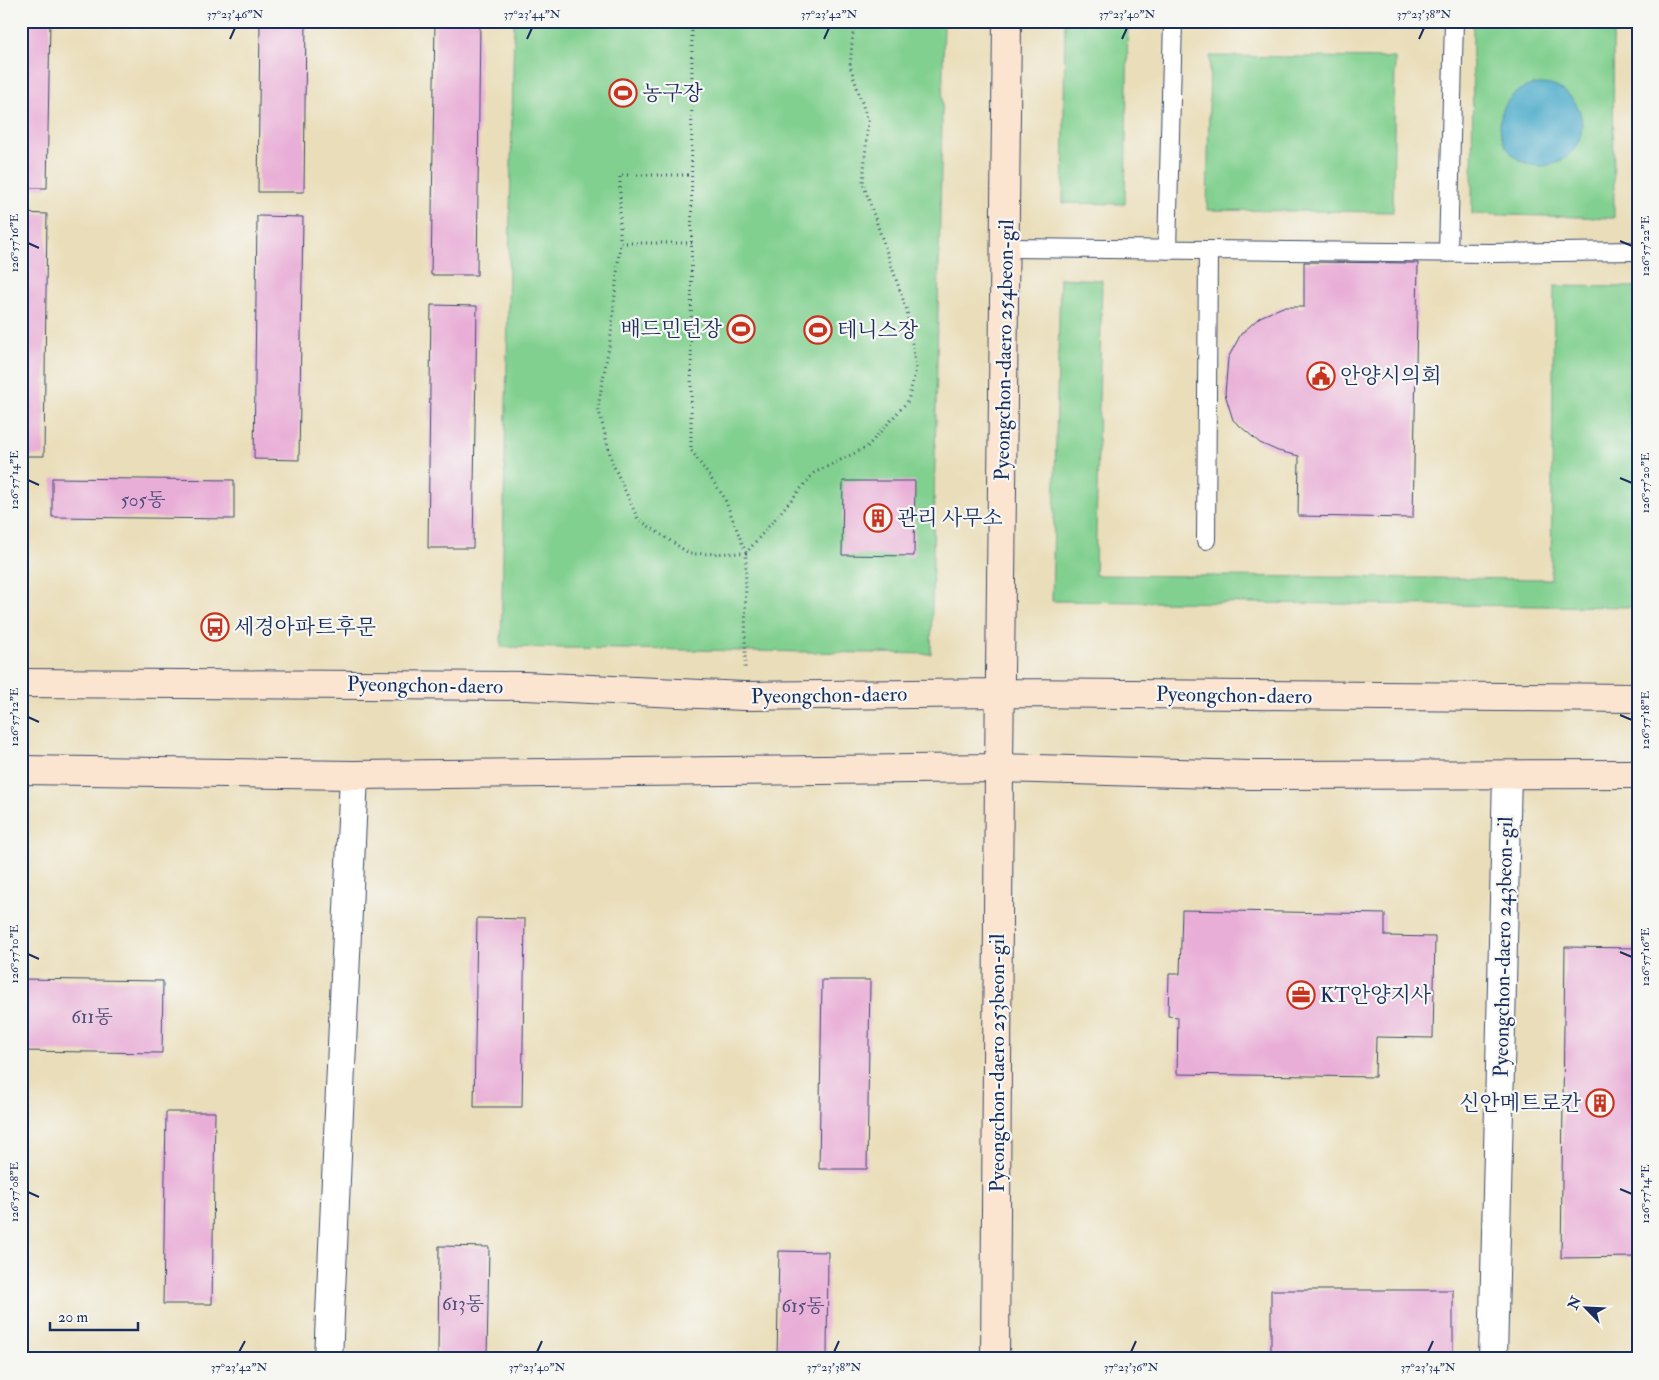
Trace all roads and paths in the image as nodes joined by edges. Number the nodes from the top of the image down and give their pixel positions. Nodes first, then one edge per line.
1 (692, 21) edge
2 (854, 21) edge
3 (1007, 21) edge
4 (1173, 21) edge
5 (1454, 21) edge
6 (692, 175) junction
7 (620, 243) junction
8 (692, 243) junction
9 (1005, 248) junction
10 (1167, 250) junction
11 (1208, 251) junction
12 (1638, 251) edge
13 (1448, 253) junction
14 (1206, 540) dead end
15 (746, 553) junction
16 (21, 683) edge
17 (1000, 693) junction
18 (744, 696) junction
19 (1637, 698) edge
20 (999, 768) junction
21 (21, 770) edge
22 (1638, 774) edge
23 (354, 775) junction
24 (1507, 775) junction
25 (328, 1359) edge
26 (995, 1359) edge
27 (1493, 1359) edge

1 - 6 path
2 - 15 path
3 - 9 street, Pyeongchon-daero 254beon-gil
4 - 10 lane
5 - 13 lane
6 - 7 path
6 - 8 path
7 - 8 path
7 - 15 path
8 - 15 path
9 - 10 lane
9 - 17 street, Pyeongchon-daero 254beon-gil
10 - 11 lane
11 - 13 lane
11 - 14 lane
12 - 13 lane
15 - 18 path
16 - 18 street, Pyeongchon-daero
17 - 18 street, Pyeongchon-daero
17 - 19 street, Pyeongchon-daero
17 - 20 street, Pyeongchon-daero 254beon-gil
20 - 23 street
20 - 24 street
20 - 26 street, Pyeongchon-daero 253beon-gil
21 - 23 street
22 - 24 street
23 - 25 street
24 - 27 street, Pyeongchon-daero 243beon-gil

